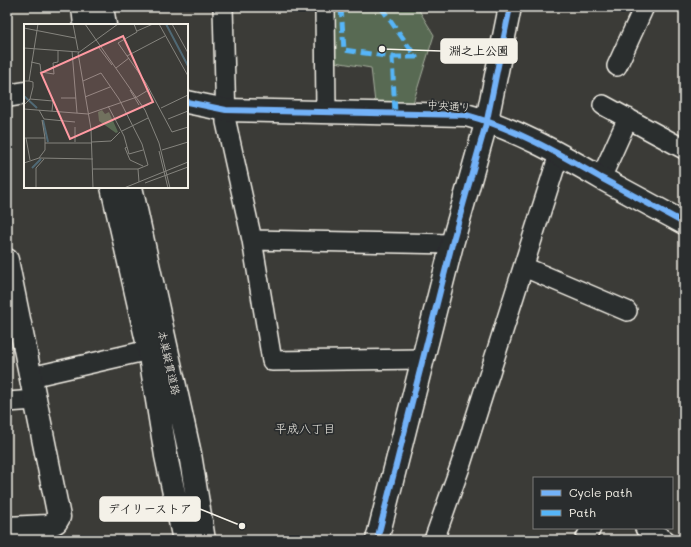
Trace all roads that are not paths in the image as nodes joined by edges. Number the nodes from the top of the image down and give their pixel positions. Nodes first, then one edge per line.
1 (83, 7) edge
2 (102, 7) edge
3 (223, 7) edge
4 (325, 7) edge
5 (510, 7) edge
6 (644, 7) edge
7 (85, 24) edge
8 (105, 24) edge
9 (617, 66) dead end
10 (24, 93) edge
11 (7, 96) edge
12 (188, 102) edge
13 (603, 105) dead end
14 (226, 110) junction
15 (326, 113) junction
16 (628, 118) junction
17 (487, 120) junction
18 (684, 149) edge
19 (559, 154) junction
20 (601, 178) junction
21 (112, 188) edge
22 (131, 188) edge
23 (684, 223) edge
24 (252, 240) junction
25 (452, 244) junction
26 (7, 260) edge
27 (524, 267) junction
28 (627, 311) dead end
29 (149, 350) junction
30 (423, 359) junction
31 (31, 377) junction
32 (35, 400) junction
33 (7, 402) edge
34 (7, 528) edge
35 (590, 529) edge
36 (647, 529) edge
37 (184, 540) edge
38 (204, 540) edge
39 (377, 540) edge
40 (434, 540) edge
41 (585, 540) edge
42 (665, 540) edge

1 - 7 street
2 - 8 street
3 - 14 street
4 - 15 street
5 - 17 street
6 - 9 street
10 - 11 street
12 - 14 street, 中央通り
13 - 16 street
14 - 15 street, 中央通り
14 - 24 street
15 - 17 street, 中央通り
16 - 18 street
16 - 20 street
17 - 19 street, 中央通り
17 - 25 street
19 - 20 street, 中央通り
19 - 27 street
20 - 23 street, 中央通り
21 - 29 street, 本巣縦貫道路
22 - 38 street, 本巣縦貫道路
24 - 25 street
24 - 30 street
25 - 30 street
26 - 31 street
27 - 28 street
27 - 40 street
29 - 31 street
29 - 37 street, 本巣縦貫道路
30 - 39 street
31 - 32 street
32 - 33 street
32 - 34 street
35 - 41 street
36 - 42 street

